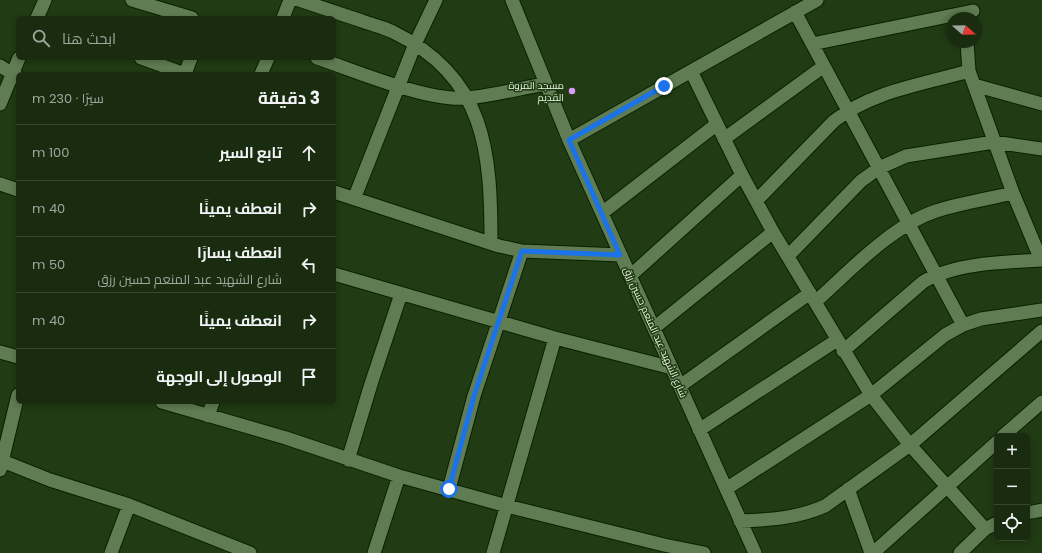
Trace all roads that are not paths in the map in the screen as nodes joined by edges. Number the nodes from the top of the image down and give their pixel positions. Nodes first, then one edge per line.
1 (45, 0) edge
2 (132, 0) edge
3 (290, 0) edge
4 (298, 0) edge
5 (436, 0) edge
6 (512, 0) edge
7 (817, 0) edge
8 (974, 10) edge
9 (795, 12) junction
10 (38, 16) edge
11 (185, 16) edge
12 (284, 16) edge
13 (415, 44) junction
14 (812, 44) junction
15 (968, 48) edge
16 (19, 60) edge
17 (146, 60) edge
18 (190, 60) edge
19 (267, 60) edge
20 (320, 60) edge
21 (0, 66) edge
22 (824, 66) junction
23 (336, 70) edge
24 (691, 71) junction
25 (970, 71) junction
26 (180, 72) edge
27 (186, 72) edge
28 (263, 72) edge
29 (15, 76) edge
30 (546, 84) junction
31 (398, 85) junction
32 (974, 85) junction
33 (467, 98) junction
34 (0, 104) edge
35 (1042, 104) edge
36 (847, 110) junction
37 (717, 124) junction
38 (724, 139) junction
39 (569, 140) junction
40 (994, 142) junction
41 (1042, 149) edge
42 (879, 168) junction
43 (742, 175) junction
44 (0, 184) edge
45 (16, 189) edge
46 (336, 193) edge
47 (1013, 193) junction
48 (354, 199) junction
49 (756, 201) junction
50 (602, 213) junction
51 (909, 225) junction
52 (773, 232) junction
53 (491, 243) junction
54 (522, 251) junction
55 (620, 255) junction
56 (788, 256) junction
57 (1042, 260) edge
58 (935, 274) junction
59 (336, 275) edge
60 (630, 276) junction
61 (401, 294) junction
62 (813, 297) junction
63 (1042, 310) edge
64 (498, 320) junction
65 (963, 325) junction
66 (654, 328) junction
67 (1042, 331) edge
68 (555, 338) junction
69 (840, 346) junction
70 (0, 352) edge
71 (16, 356) edge
72 (672, 368) junction
73 (680, 386) junction
74 (871, 396) junction
75 (1042, 402) edge
76 (16, 403) edge
77 (169, 404) edge
78 (212, 404) edge
79 (208, 416) junction
80 (700, 430) junction
81 (1006, 433) edge
82 (910, 445) junction
83 (994, 445) edge
84 (348, 460) junction
85 (1, 464) edge
86 (399, 476) junction
87 (947, 486) junction
88 (449, 489) junction
89 (726, 489) junction
90 (848, 489) junction
91 (129, 505) junction
92 (506, 506) junction
93 (1042, 510) edge
94 (1030, 512) edge
95 (740, 521) junction
96 (994, 524) edge
97 (985, 529) junction
98 (111, 553) edge
99 (250, 553) edge
100 (374, 553) edge
101 (493, 553) edge
102 (704, 553) edge
103 (755, 553) edge
104 (872, 553) edge
105 (960, 553) edge

1 - 10 street
2 - 11 street
3 - 12 street
4 - 13 street
5 - 13 street
6 - 30 street, شارع الشهيد عبد المنعم حسين رزق
7 - 9 street
8 - 14 street
9 - 14 street
9 - 24 street
13 - 31 street
13 - 33 street
14 - 22 street
15 - 25 street
16 - 29 street
17 - 26 street
18 - 27 street
19 - 28 street
20 - 23 street
21 - 29 street
22 - 36 street
22 - 38 street
23 - 31 street
24 - 37 street
24 - 39 street
25 - 32 street
25 - 36 street
29 - 34 street
30 - 33 street
30 - 39 street, شارع الشهيد عبد المنعم حسين رزق
31 - 33 street
31 - 48 street
32 - 35 street
32 - 40 street
33 - 53 street
36 - 42 street
36 - 49 street
37 - 38 street
37 - 50 street
38 - 43 street
39 - 50 street, شارع الشهيد عبد المنعم حسين رزق
40 - 41 street
40 - 42 street
40 - 47 street
42 - 51 street
42 - 56 street
43 - 49 street
43 - 60 street
44 - 45 street
46 - 48 street
47 - 51 street
47 - 57 street
48 - 53 street
49 - 52 street
50 - 55 street, شارع الشهيد عبد المنعم حسين رزق
51 - 58 street
51 - 62 street
52 - 56 street
52 - 66 street
53 - 54 street
54 - 55 street
54 - 64 street
55 - 60 street, شارع الشهيد عبد المنعم حسين رزق
56 - 62 street
57 - 58 street
58 - 65 street
58 - 69 street
59 - 61 street
60 - 66 street, شارع الشهيد عبد المنعم حسين رزق
61 - 64 street
61 - 84 street
62 - 69 street
62 - 73 street
63 - 65 street
64 - 68 street
64 - 88 street
65 - 74 street
66 - 72 street, شارع الشهيد عبد المنعم حسين رزق
67 - 82 street
68 - 72 street
68 - 92 street
69 - 74 street
69 - 80 street
70 - 71 street
72 - 73 street, شارع الشهيد عبد المنعم حسين رزق
73 - 80 street, شارع الشهيد عبد المنعم حسين رزق
74 - 82 street
74 - 89 street
75 - 81 street
76 - 85 street
77 - 79 street
78 - 79 street
79 - 84 street
80 - 89 street, شارع الشهيد عبد المنعم حسين رزق
82 - 87 street
82 - 90 street
83 - 87 street
84 - 86 street
85 - 91 street
86 - 88 street
86 - 100 street
87 - 97 street
87 - 104 street
88 - 92 street
89 - 95 street, شارع الشهيد عبد المنعم حسين رزق
90 - 95 street
90 - 104 street
91 - 98 street
91 - 99 street
92 - 101 street
92 - 102 street
93 - 94 street
95 - 103 street, شارع الشهيد عبد المنعم حسين رزق
96 - 97 street
97 - 105 street

